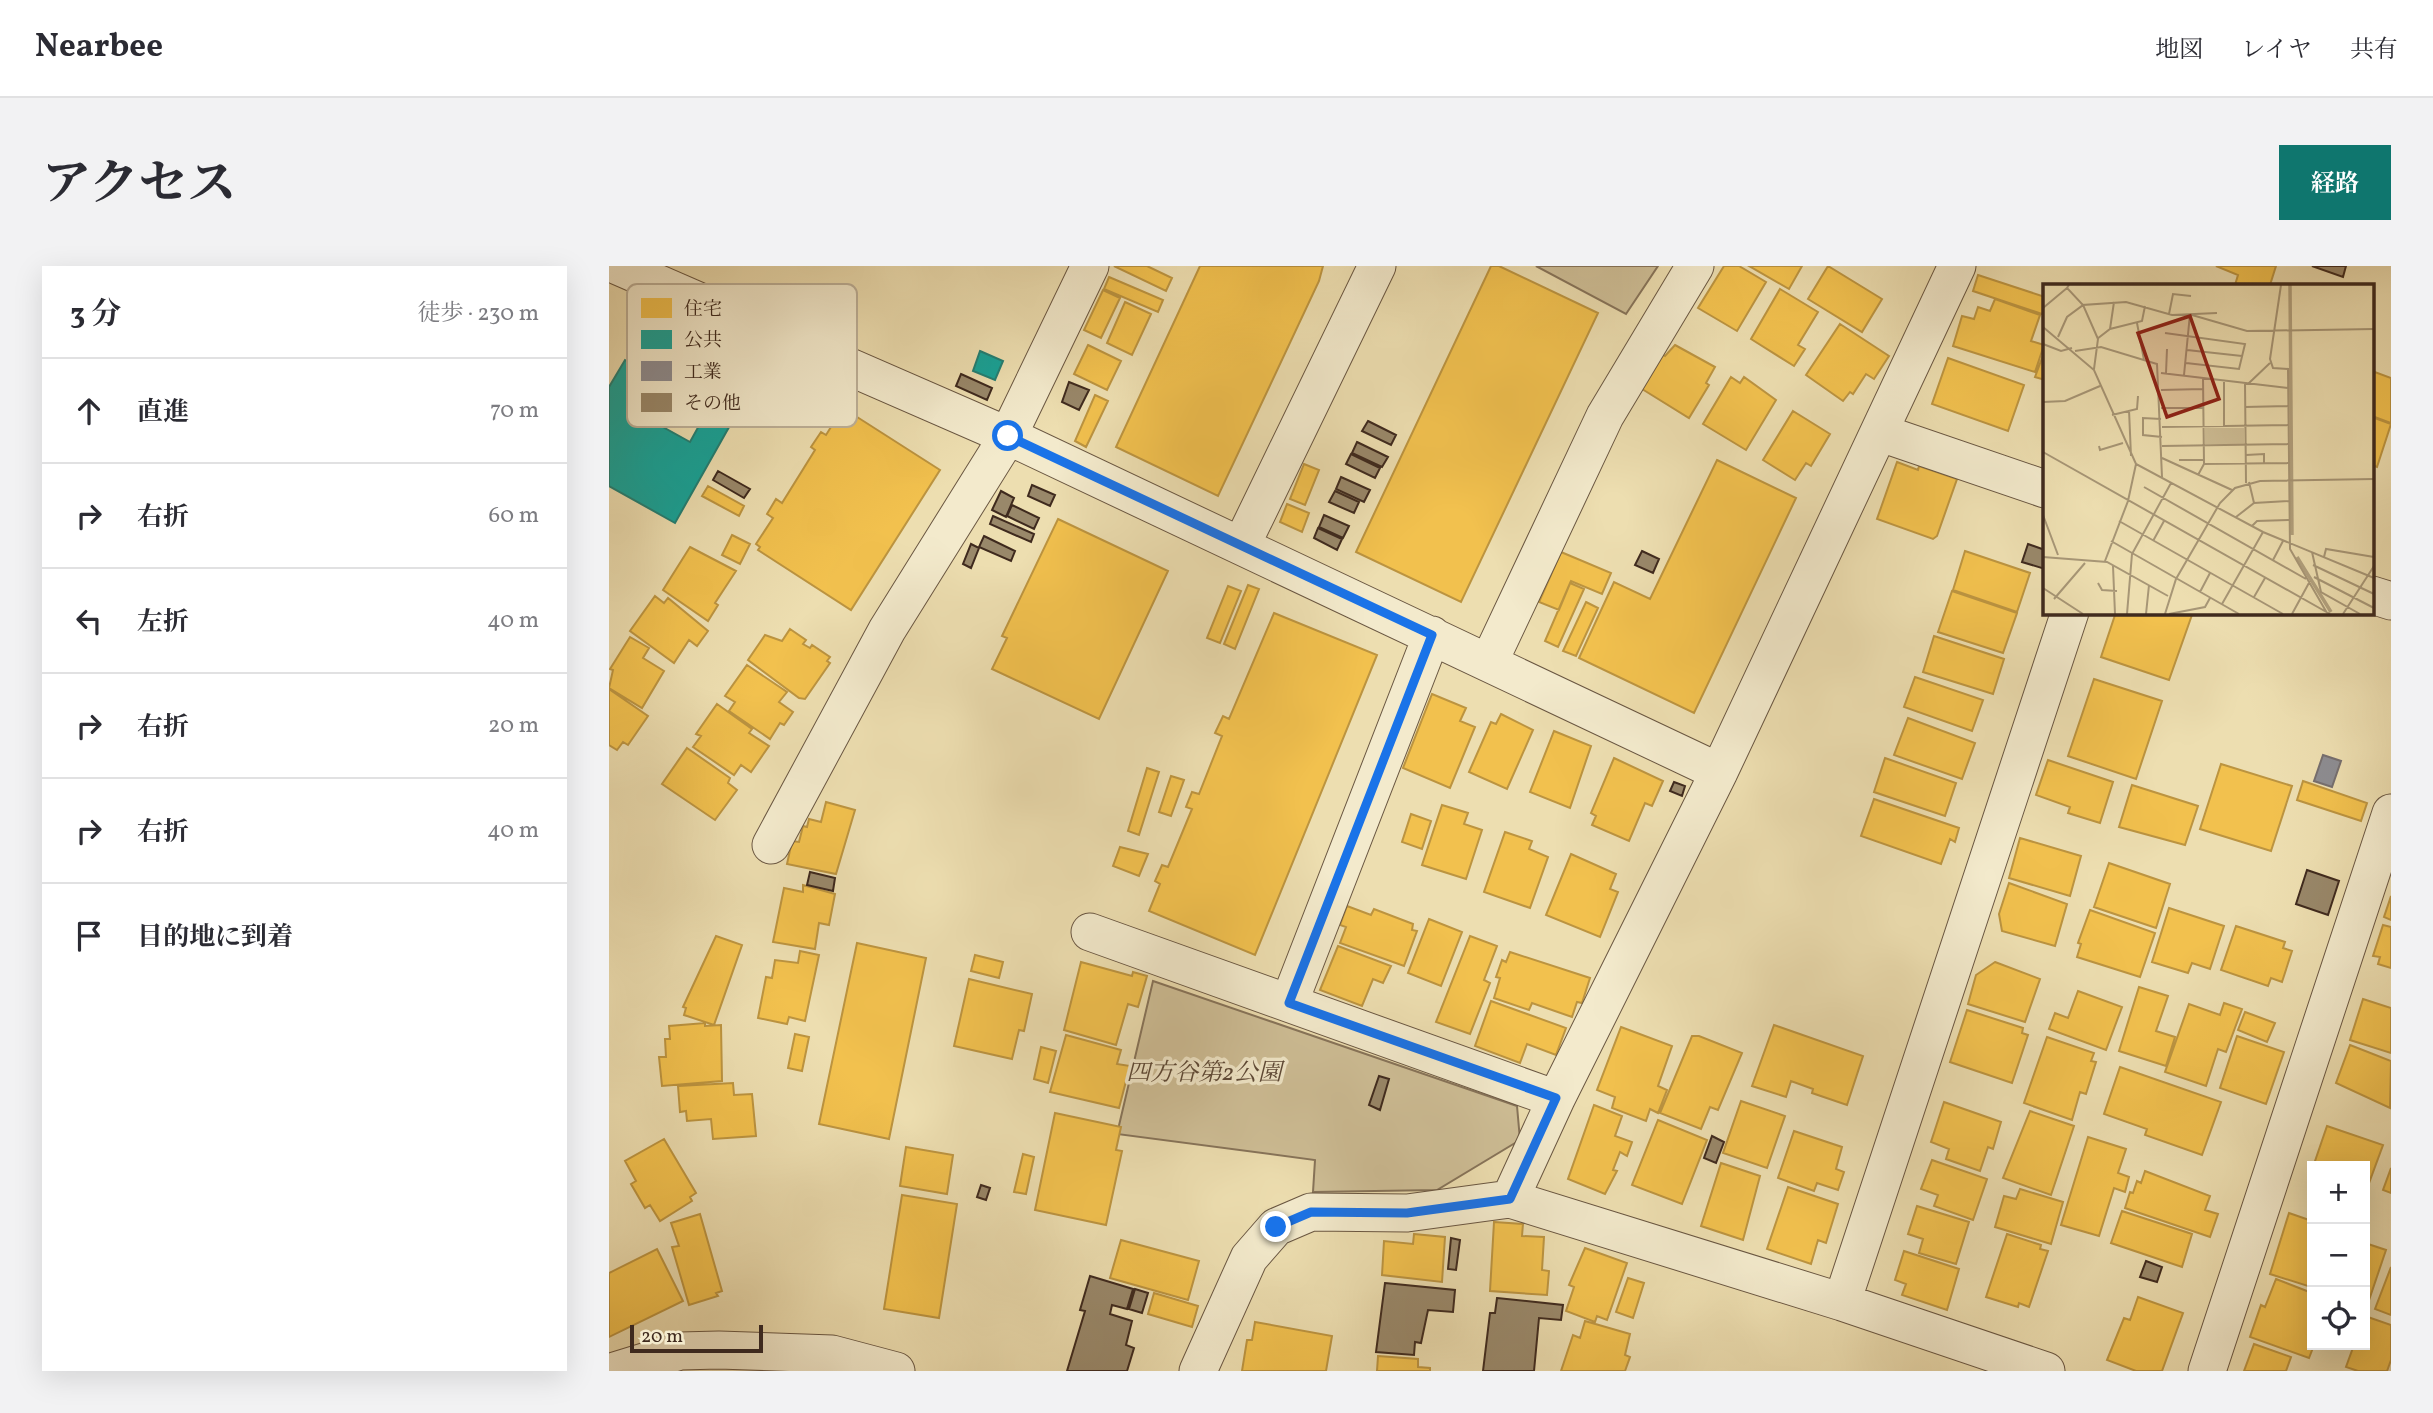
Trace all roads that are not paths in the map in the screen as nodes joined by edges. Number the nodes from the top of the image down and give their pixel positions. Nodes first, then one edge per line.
1 (618, 266) edge
2 (1090, 266) edge
3 (1377, 266) edge
4 (1695, 266) edge
5 (1957, 266) edge
6 (659, 284) edge
7 (857, 370) edge
8 (1881, 433) junction
9 (1008, 436) junction
10 (2043, 488) edge
11 (1242, 544) junction
12 (2373, 595) edge
13 (2391, 601) edge
14 (2069, 614) edge
15 (1432, 635) junction
16 (1489, 663) junction
17 (1719, 772) junction
18 (2391, 813) edge
19 (771, 845) dead end
20 (1090, 932) dead end
21 (1289, 1003) junction
22 (1556, 1098) junction
23 (1510, 1199) junction
24 (1842, 1302) junction
25 (615, 1371) edge
26 (896, 1371) edge
27 (1198, 1371) edge
28 (2046, 1371) edge
29 (2207, 1371) edge

1 - 6 street
2 - 9 street
3 - 11 street
4 - 16 street
5 - 8 street
7 - 9 street
8 - 10 street
8 - 17 street
9 - 11 street
9 - 19 street
11 - 15 street
12 - 13 street
14 - 24 street
15 - 16 street
15 - 21 street
16 - 17 street
17 - 22 street
18 - 29 street
20 - 21 street
21 - 22 street
22 - 23 street
23 - 24 street
23 - 27 street
24 - 28 street
25 - 26 street

